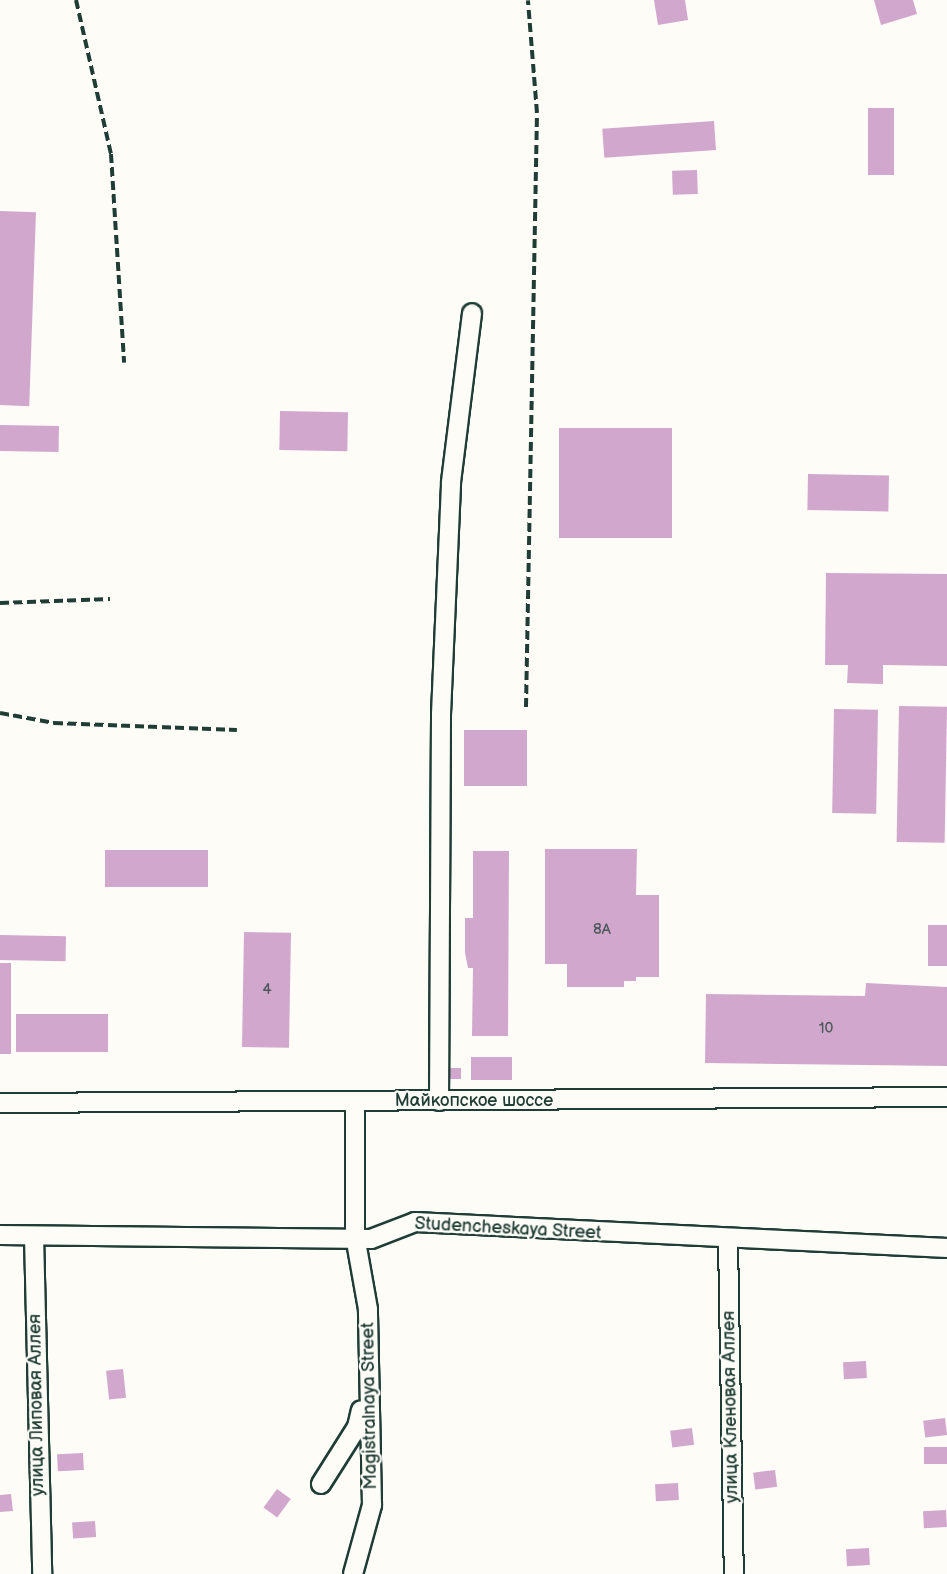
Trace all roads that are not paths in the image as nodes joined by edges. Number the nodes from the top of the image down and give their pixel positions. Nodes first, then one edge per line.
1 (472, 313) dead end
2 (947, 1097) edge
3 (439, 1101) junction
4 (355, 1102) junction
5 (0, 1103) edge
6 (0, 1235) edge
7 (34, 1236) junction
8 (356, 1236) junction
9 (729, 1240) junction
10 (947, 1248) edge
11 (368, 1373) junction
12 (321, 1484) dead end
13 (42, 1574) edge
14 (353, 1574) edge
15 (734, 1574) edge

1 - 3 street
2 - 3 street, Майкопское шоссе
3 - 4 street, Майкопское шоссе
4 - 5 street, Майкопское шоссе
4 - 8 street, Magistralnaya Street
6 - 7 street, Studencheskaya Street
7 - 8 street, Studencheskaya Street
7 - 13 street, улица Липовая Аллея
8 - 9 street, Studencheskaya Street
8 - 11 street, Magistralnaya Street
9 - 10 street, Studencheskaya Street
9 - 15 street, улица Кленовая Аллея
11 - 12 street
11 - 14 street, Magistralnaya Street

